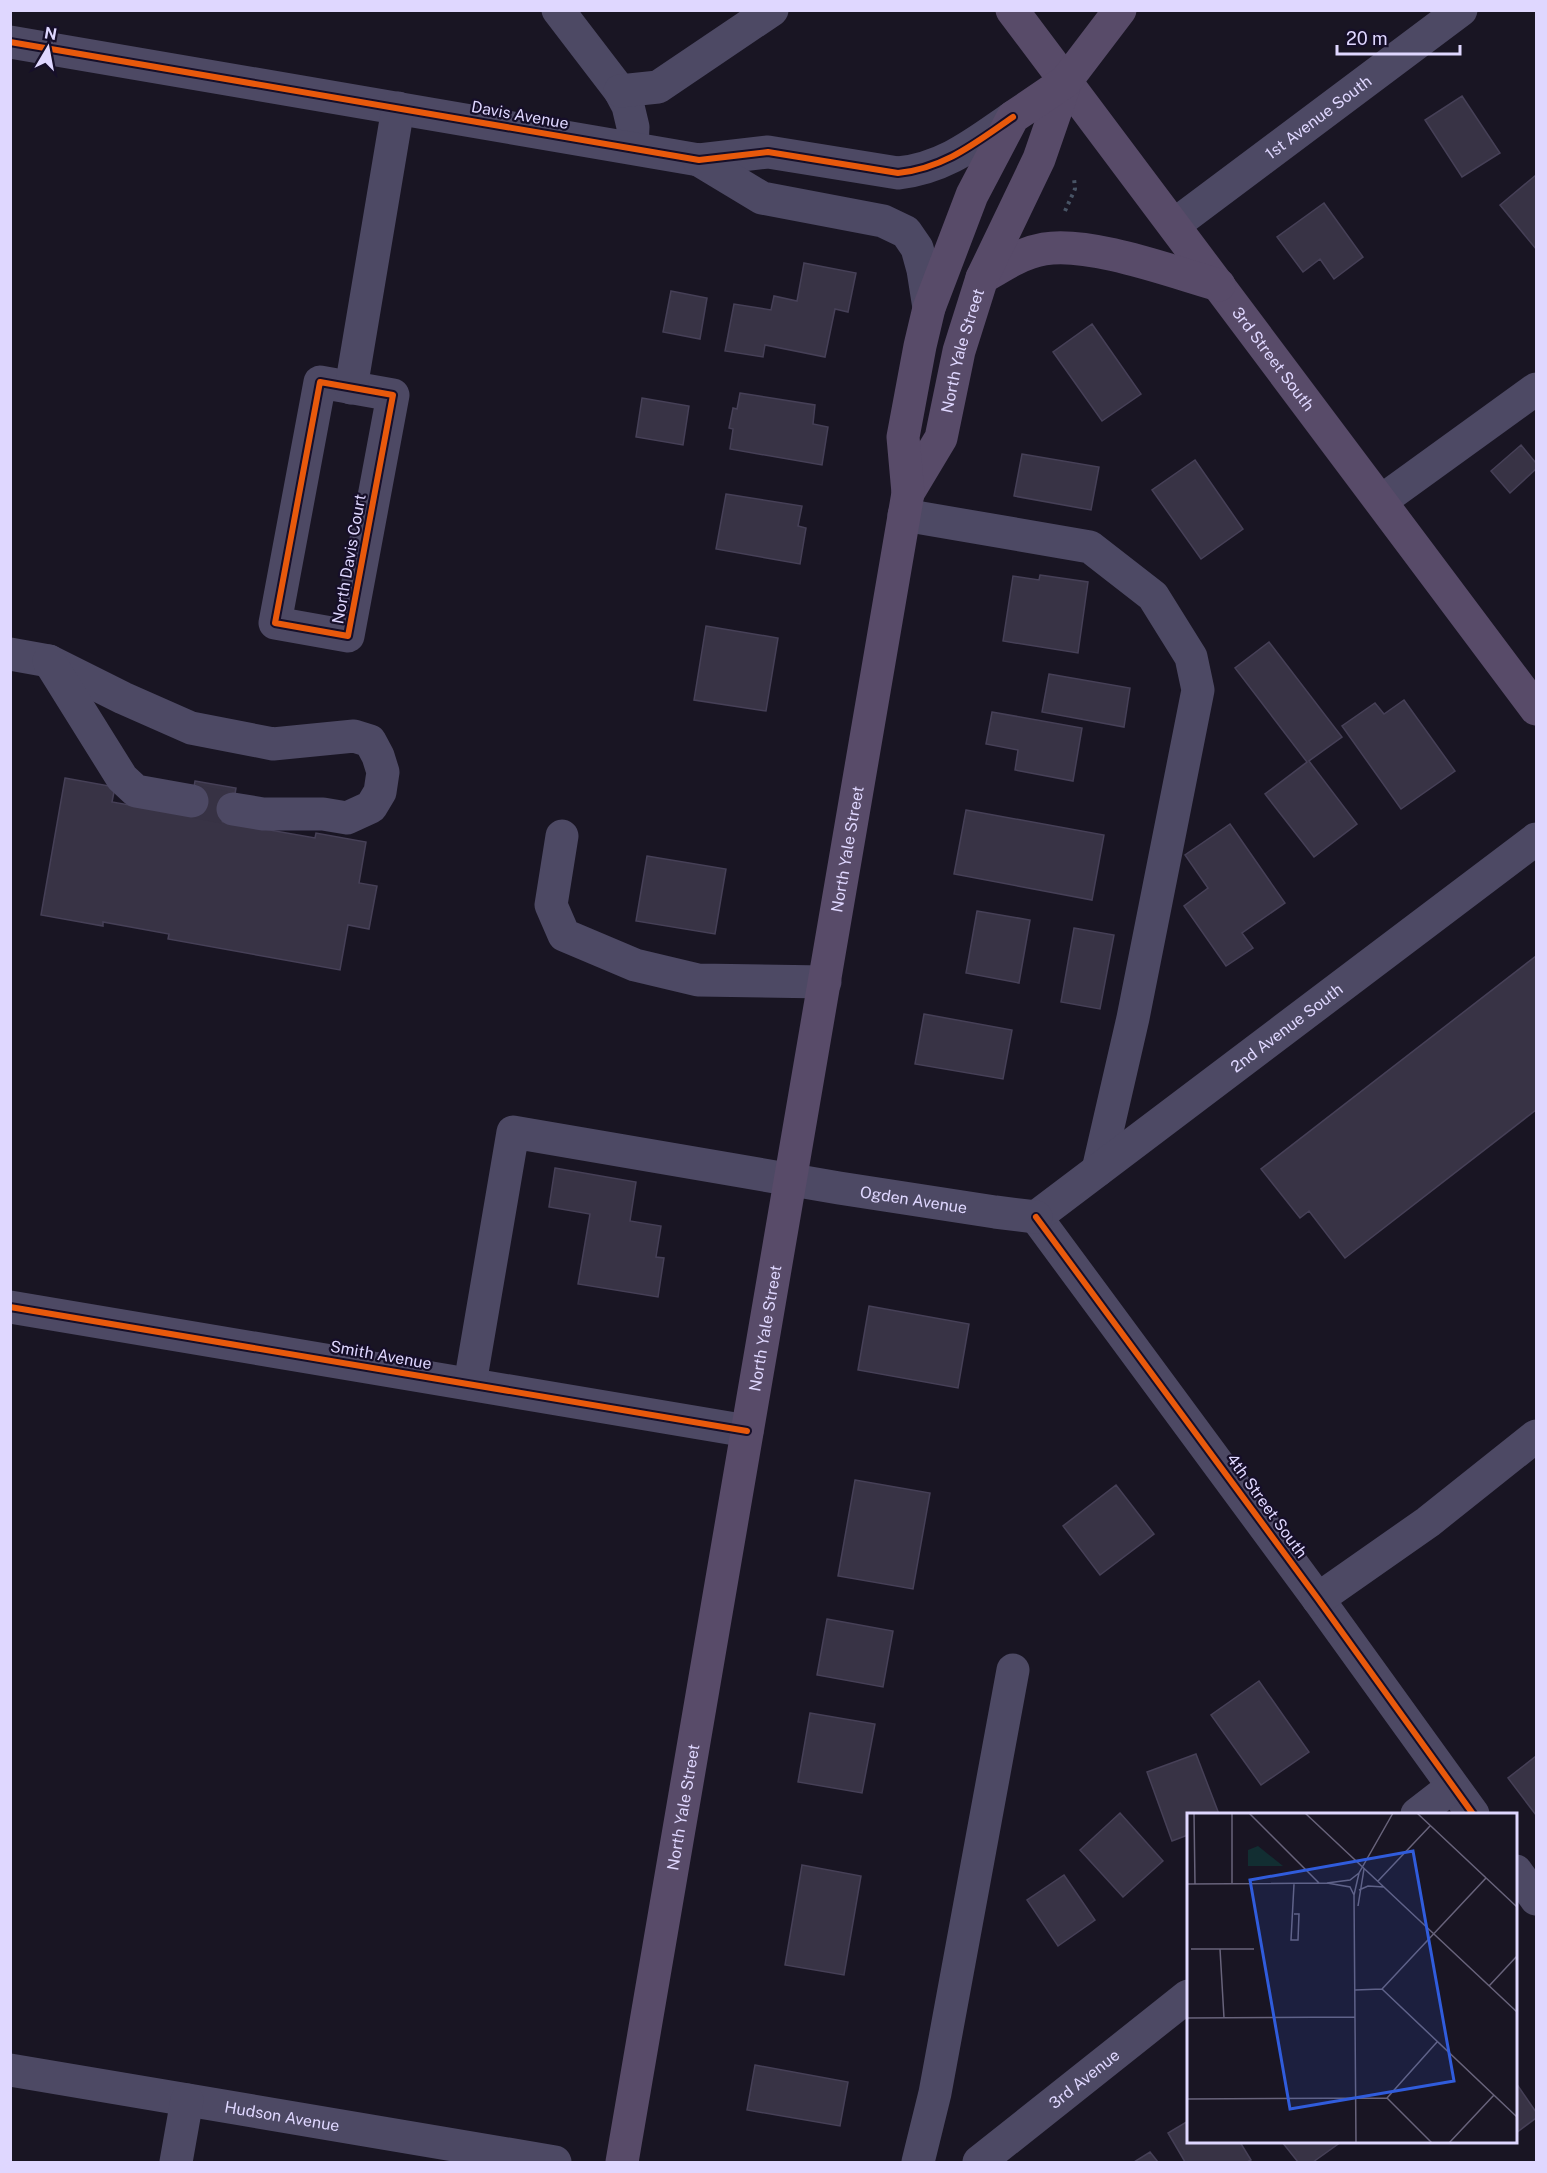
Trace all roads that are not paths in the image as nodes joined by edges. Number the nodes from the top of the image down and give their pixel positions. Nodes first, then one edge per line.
1 (558, 10) edge
2 (772, 10) edge
3 (1012, 10) edge
4 (1120, 10) edge
5 (1461, 10) edge
6 (10, 42) edge
7 (1066, 81) junction
8 (620, 91) junction
9 (399, 108) junction
10 (1013, 117) junction
11 (632, 147) junction
12 (699, 160) junction
13 (1174, 225) junction
14 (982, 278) junction
15 (1220, 285) junction
16 (929, 308) junction
17 (351, 388) junction
18 (1536, 389) edge
19 (1381, 501) junction
20 (906, 504) junction
21 (10, 654) edge
22 (49, 661) junction
23 (1536, 709) edge
24 (192, 801) tunnel mouth
25 (233, 808) tunnel mouth
26 (562, 836) dead end
27 (1536, 839) edge
28 (825, 981) junction
29 (1098, 1170) junction
30 (791, 1180) junction
31 (1036, 1217) junction
32 (10, 1307) edge
33 (470, 1384) junction
34 (747, 1431) junction
35 (1536, 1436) edge
36 (1318, 1599) junction
37 (1013, 1670) dead end
38 (1452, 1787) junction
39 (1420, 1813) edge
40 (1472, 1813) edge
41 (1517, 1874) edge
42 (1536, 1899) edge
43 (1187, 1997) edge
44 (10, 2070) edge
45 (187, 2100) junction
46 (176, 2163) edge
47 (555, 2163) edge
48 (622, 2163) edge
49 (918, 2163) edge
50 (979, 2163) edge

1 - 8 street
2 - 8 street
3 - 7 main road, 3rd Street South
4 - 7 main road
5 - 13 street, 1st Avenue South
6 - 9 street, Davis Avenue
7 - 10 main road
7 - 13 main road, 3rd Street South
7 - 14 main road, North Yale Street
8 - 11 street
9 - 11 street, Davis Avenue
9 - 17 street
10 - 12 street, Davis Avenue
10 - 16 main road, North Yale Street
11 - 12 street, Davis Avenue
12 - 16 street, Davis Avenue
13 - 15 main road, 3rd Street South
14 - 15 main road
14 - 20 main road, North Yale Street
15 - 19 main road, 3rd Street South
16 - 20 main road, North Yale Street
17 - 17 street, North Davis Court
18 - 19 street
19 - 23 main road, 3rd Street South
20 - 28 main road, North Yale Street
20 - 29 street
21 - 22 street
22 - 24 street
22 - 25 street
26 - 28 street
27 - 29 street, 2nd Avenue South
28 - 30 main road, North Yale Street
29 - 31 street, 2nd Avenue South
30 - 31 street, Ogden Avenue
30 - 33 street, Ogden Avenue
30 - 34 main road, North Yale Street
31 - 36 street, 4th Street South
32 - 33 street, Smith Avenue
33 - 34 street, Smith Avenue
34 - 48 main road, North Yale Street
35 - 36 street
36 - 38 street, 4th Street South
37 - 49 street
38 - 39 street
38 - 40 street, 4th Street South
41 - 42 street
43 - 50 street, 3rd Avenue
44 - 45 street, Hudson Avenue
45 - 46 street
45 - 47 street, Hudson Avenue

